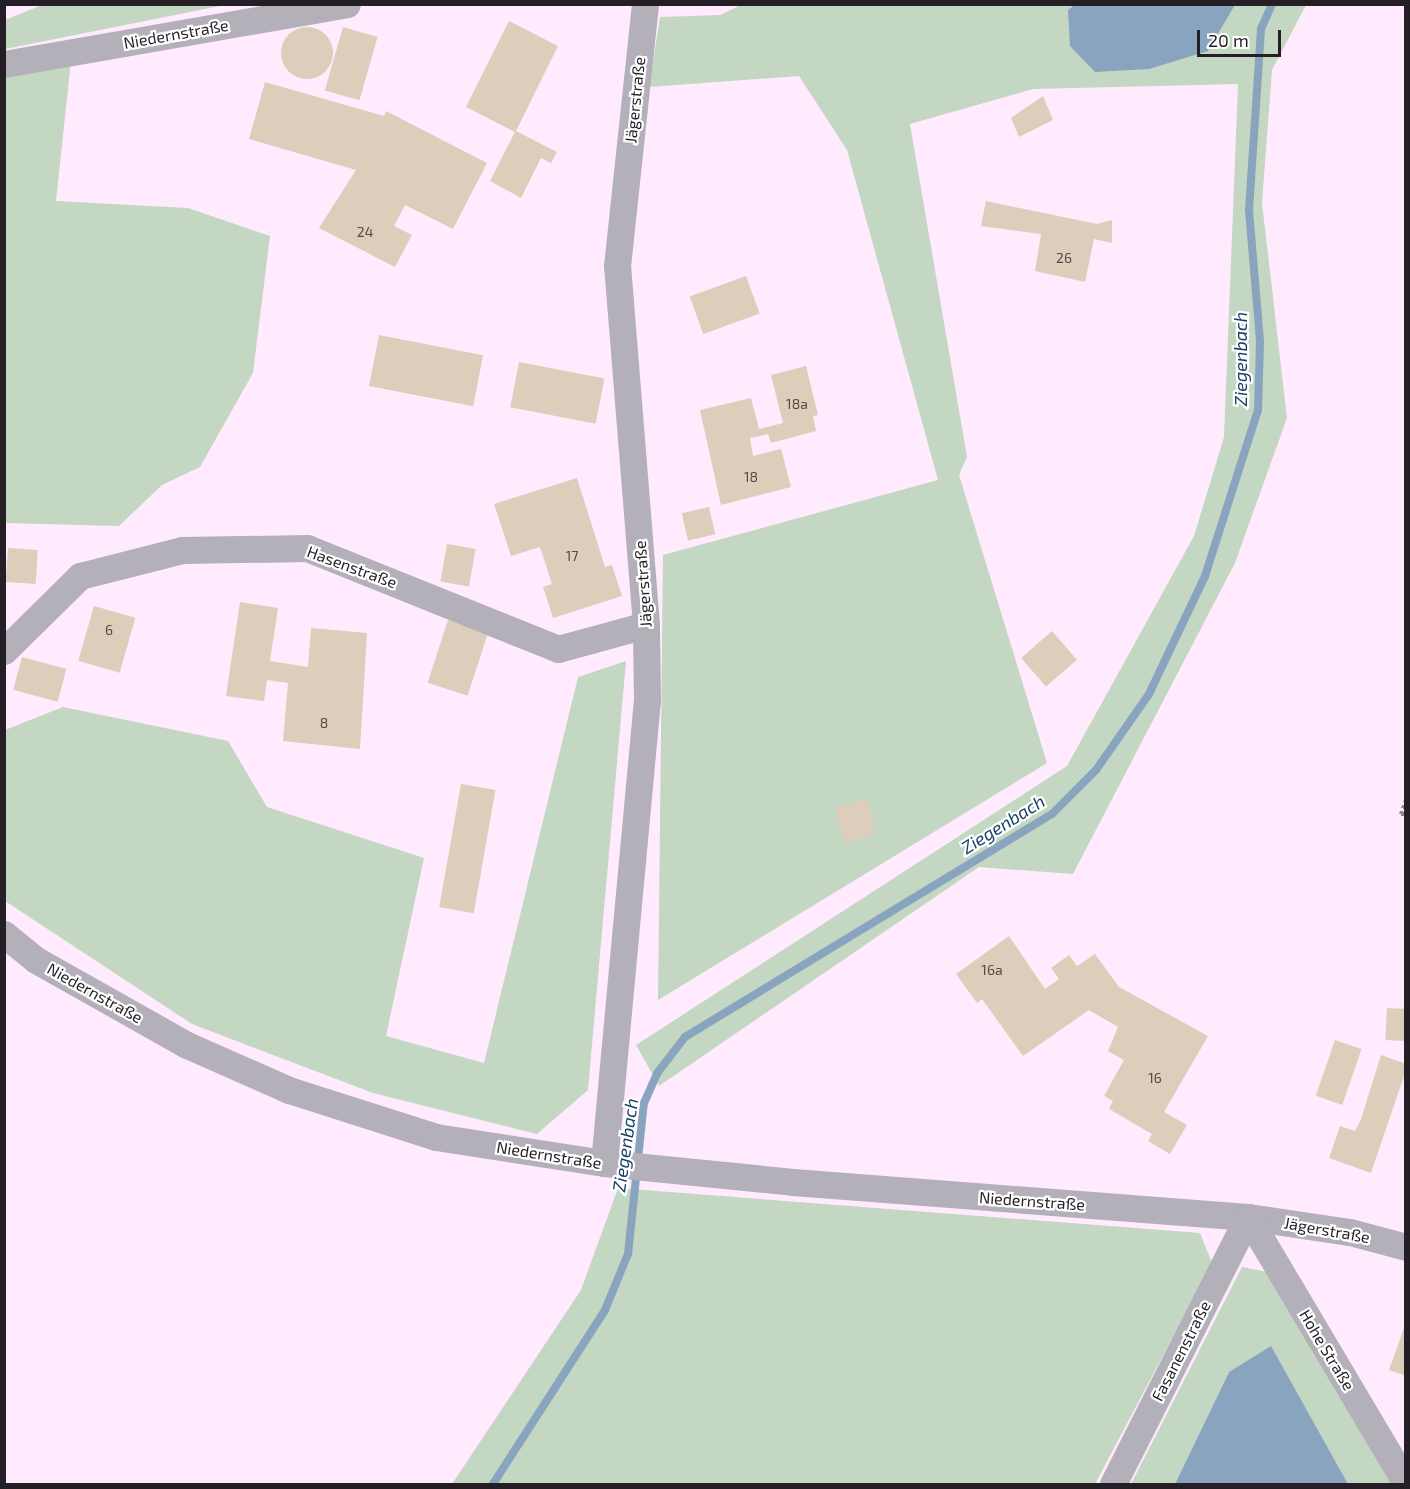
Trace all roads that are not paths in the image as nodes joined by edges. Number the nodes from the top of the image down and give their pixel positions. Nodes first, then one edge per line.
1 (347, 4) edge
2 (645, 4) edge
3 (4, 64) edge
4 (646, 625) junction
5 (4, 651) edge
6 (4, 934) edge
7 (611, 1164) junction
8 (1248, 1217) junction
9 (1406, 1247) edge
10 (1406, 1483) edge
11 (1113, 1485) edge

1 - 3 street, Niedernstraße
2 - 4 street, Jägerstraße
4 - 5 street, Hasenstraße
4 - 7 street, Jägerstraße
6 - 7 street, Niedernstraße
7 - 8 street, Niedernstraße
8 - 9 street, Jägerstraße
8 - 10 street, Hohe Straße
8 - 11 street, Fasanenstraße

